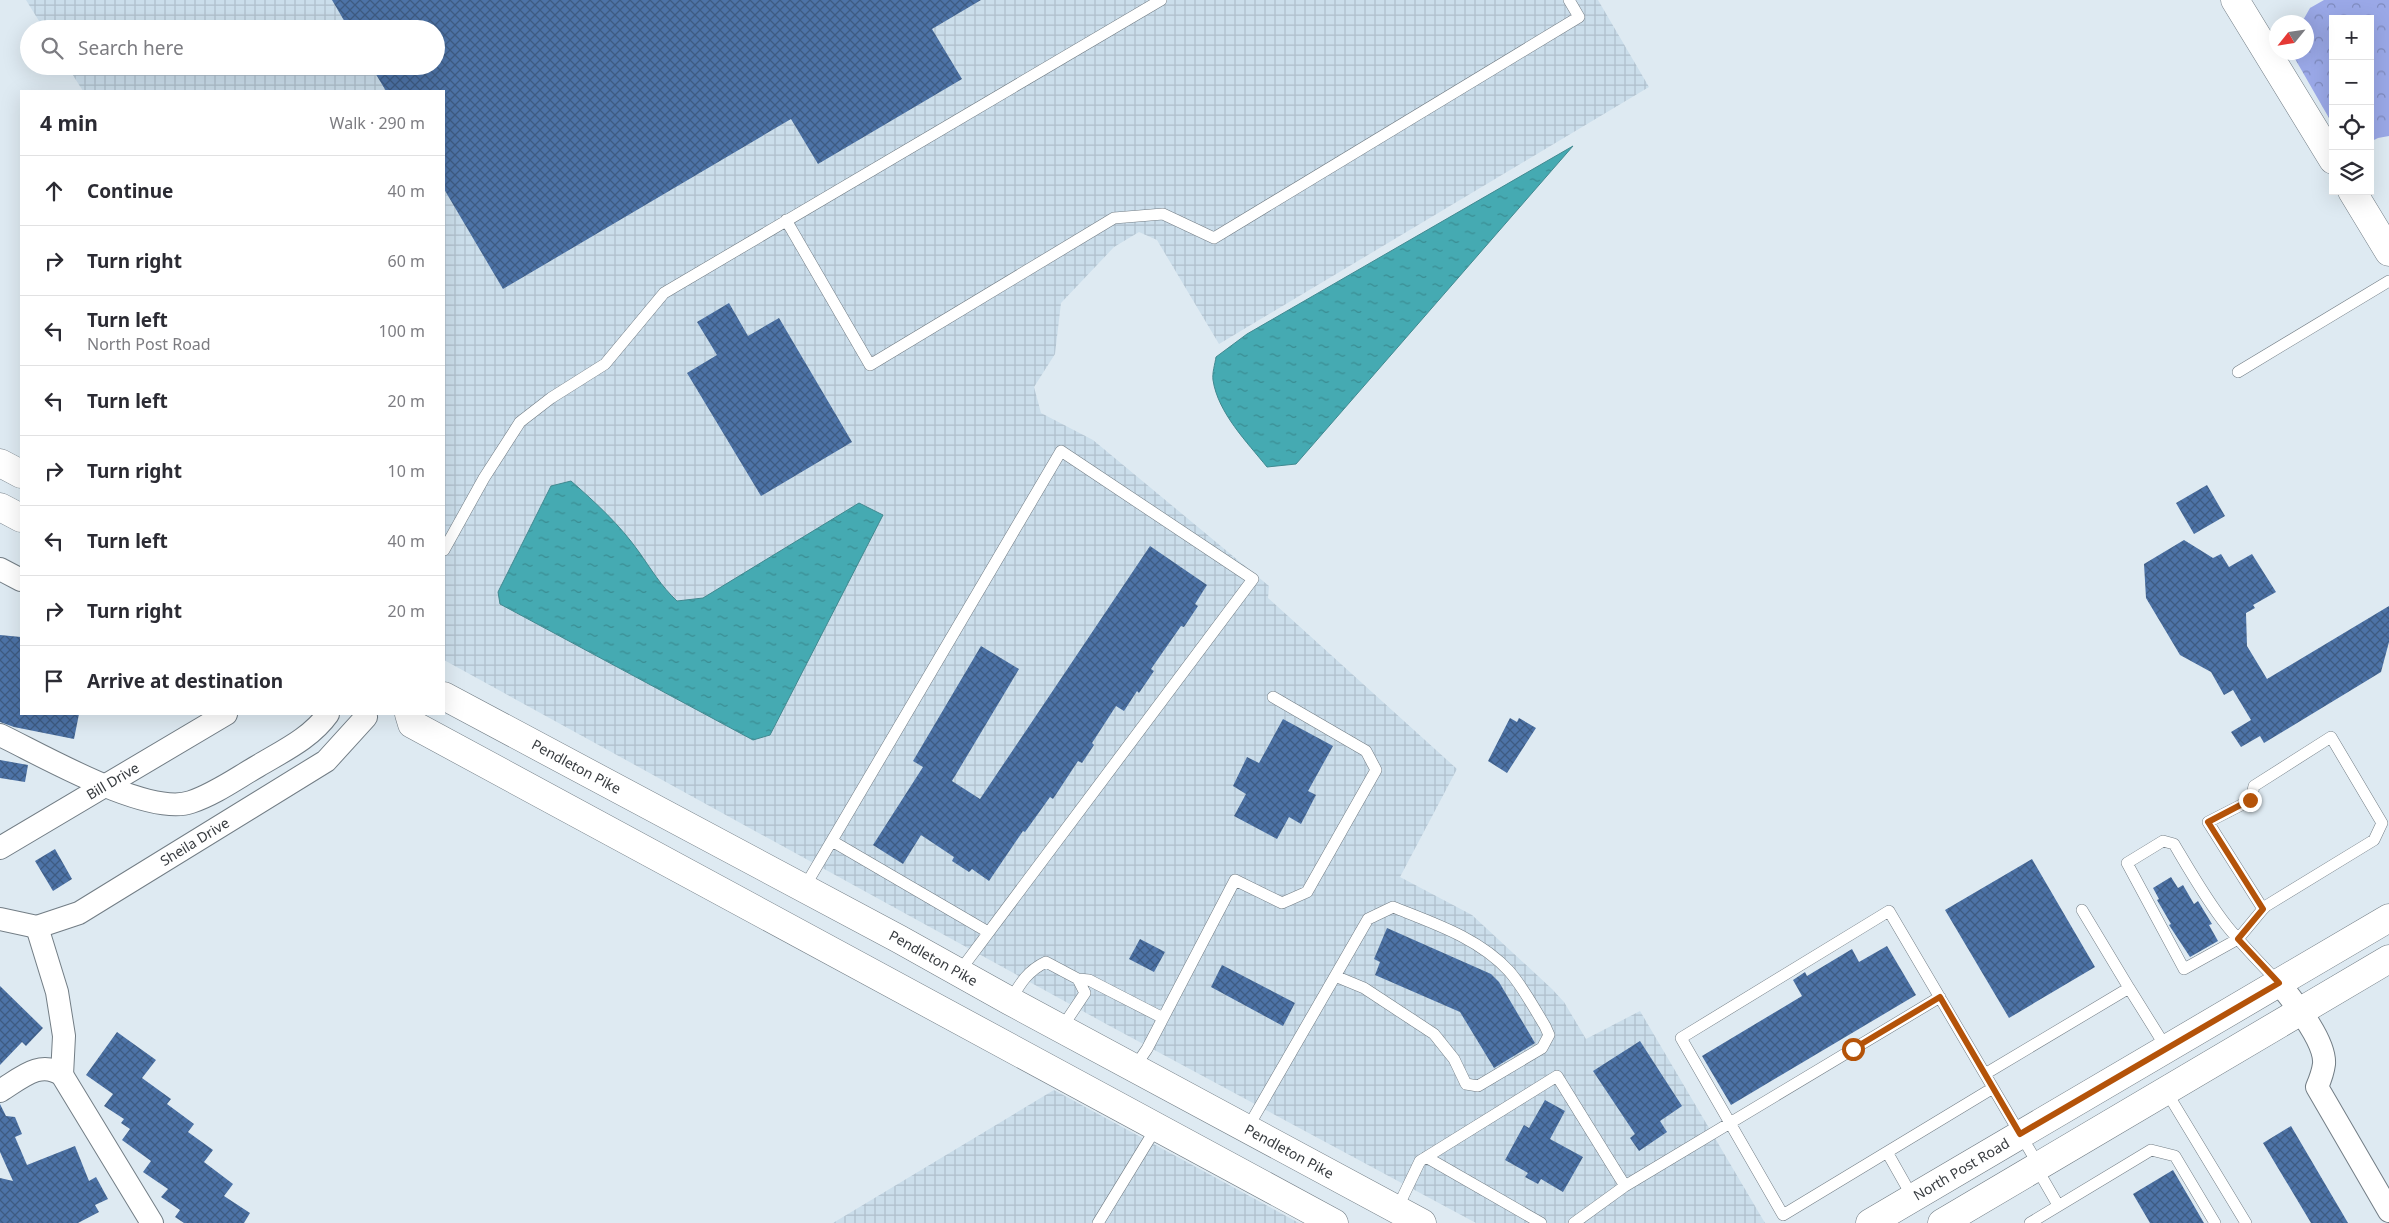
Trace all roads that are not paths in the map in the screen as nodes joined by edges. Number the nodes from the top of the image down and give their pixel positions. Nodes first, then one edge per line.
1 (1161, 0) edge
2 (1569, 0) edge
3 (2235, 0) edge
4 (2329, 153) edge
5 (2354, 195) edge
6 (786, 220) junction
7 (2389, 252) edge
8 (2389, 281) edge
9 (2238, 372) dead end
10 (0, 463) edge
11 (20, 473) edge
12 (0, 507) edge
13 (20, 517) edge
14 (445, 548) edge
15 (0, 569) edge
16 (20, 579) edge
17 (445, 697) edge
18 (1273, 697) dead end
19 (224, 715) edge
20 (327, 715) edge
21 (365, 715) edge
22 (409, 715) edge
23 (0, 735) edge
24 (105, 786) junction
25 (832, 841) junction
26 (0, 848) edge
27 (803, 889) junction
28 (2263, 909) junction
29 (2082, 910) dead end
30 (2389, 918) edge
31 (0, 919) edge
32 (37, 927) junction
33 (988, 932) junction
34 (2238, 939) junction
35 (2389, 959) edge
36 (959, 972) junction
37 (1335, 976) junction
38 (1078, 980) junction
39 (2279, 983) junction
40 (2129, 988) junction
41 (1940, 997) junction
42 (1010, 1001) junction
43 (2301, 1011) junction
44 (1163, 1018) junction
45 (1061, 1029) junction
46 (2167, 1049) junction
47 (1134, 1068) junction
48 (1985, 1074) junction
49 (62, 1075) junction
50 (1993, 1088) junction
51 (0, 1091) edge
52 (2166, 1091) junction
53 (1730, 1123) junction
54 (1156, 1128) junction
55 (1247, 1129) junction
56 (2020, 1134) junction
57 (1887, 1152) junction
58 (1426, 1157) junction
59 (2039, 1166) junction
60 (1625, 1186) junction
61 (1913, 1198) junction
62 (2058, 1205) junction
63 (1396, 1209) junction
64 (2389, 1211) edge
65 (152, 1223) edge
66 (1098, 1223) edge
67 (1334, 1223) edge
68 (1422, 1223) edge
69 (1541, 1223) edge
70 (1574, 1223) edge
71 (1870, 1223) edge
72 (1942, 1223) edge
73 (2030, 1223) edge
74 (2214, 1223) edge
75 (2246, 1223) edge

1 - 6 lane
2 - 6 lane
3 - 4 main road
5 - 7 main road
6 - 14 lane
8 - 9 lane
10 - 11 main road
12 - 13 main road
15 - 16 street
17 - 27 main road, Pendleton Pike
18 - 44 lane
19 - 24 street, Bill Drive
20 - 24 street
21 - 32 street, Sheila Drive
22 - 54 main road
23 - 24 street
24 - 26 street, Bill Drive
25 - 27 lane
25 - 33 lane
25 - 33 lane
27 - 36 main road, Pendleton Pike
28 - 28 lane
28 - 34 lane
29 - 40 lane
30 - 39 main road, North Post Road
31 - 32 street, Sheila Drive
32 - 49 street
33 - 36 lane
34 - 34 lane
34 - 39 lane
35 - 43 main road
36 - 42 main road, Pendleton Pike
37 - 37 lane
37 - 55 lane
38 - 42 lane
38 - 44 lane
38 - 45 lane
39 - 43 street
39 - 46 main road, North Post Road
40 - 46 lane
40 - 48 lane
41 - 48 lane
41 - 53 lane
41 - 53 lane
42 - 45 main road, Pendleton Pike
43 - 52 main road
43 - 64 street
44 - 47 lane
45 - 47 main road, Pendleton Pike
46 - 56 main road, North Post Road
47 - 55 main road, Pendleton Pike
48 - 50 lane
49 - 51 street
49 - 65 street
50 - 56 lane
50 - 57 lane
52 - 59 main road
52 - 75 lane
53 - 57 lane
53 - 60 lane
54 - 66 lane
54 - 67 main road
55 - 63 main road, Pendleton Pike
56 - 59 lane
56 - 61 main road, North Post Road
57 - 61 lane
58 - 60 lane
58 - 63 lane
58 - 69 lane
59 - 62 lane
59 - 72 main road
60 - 70 lane
61 - 71 main road, North Post Road
62 - 73 lane
62 - 74 lane
63 - 68 main road, Pendleton Pike

